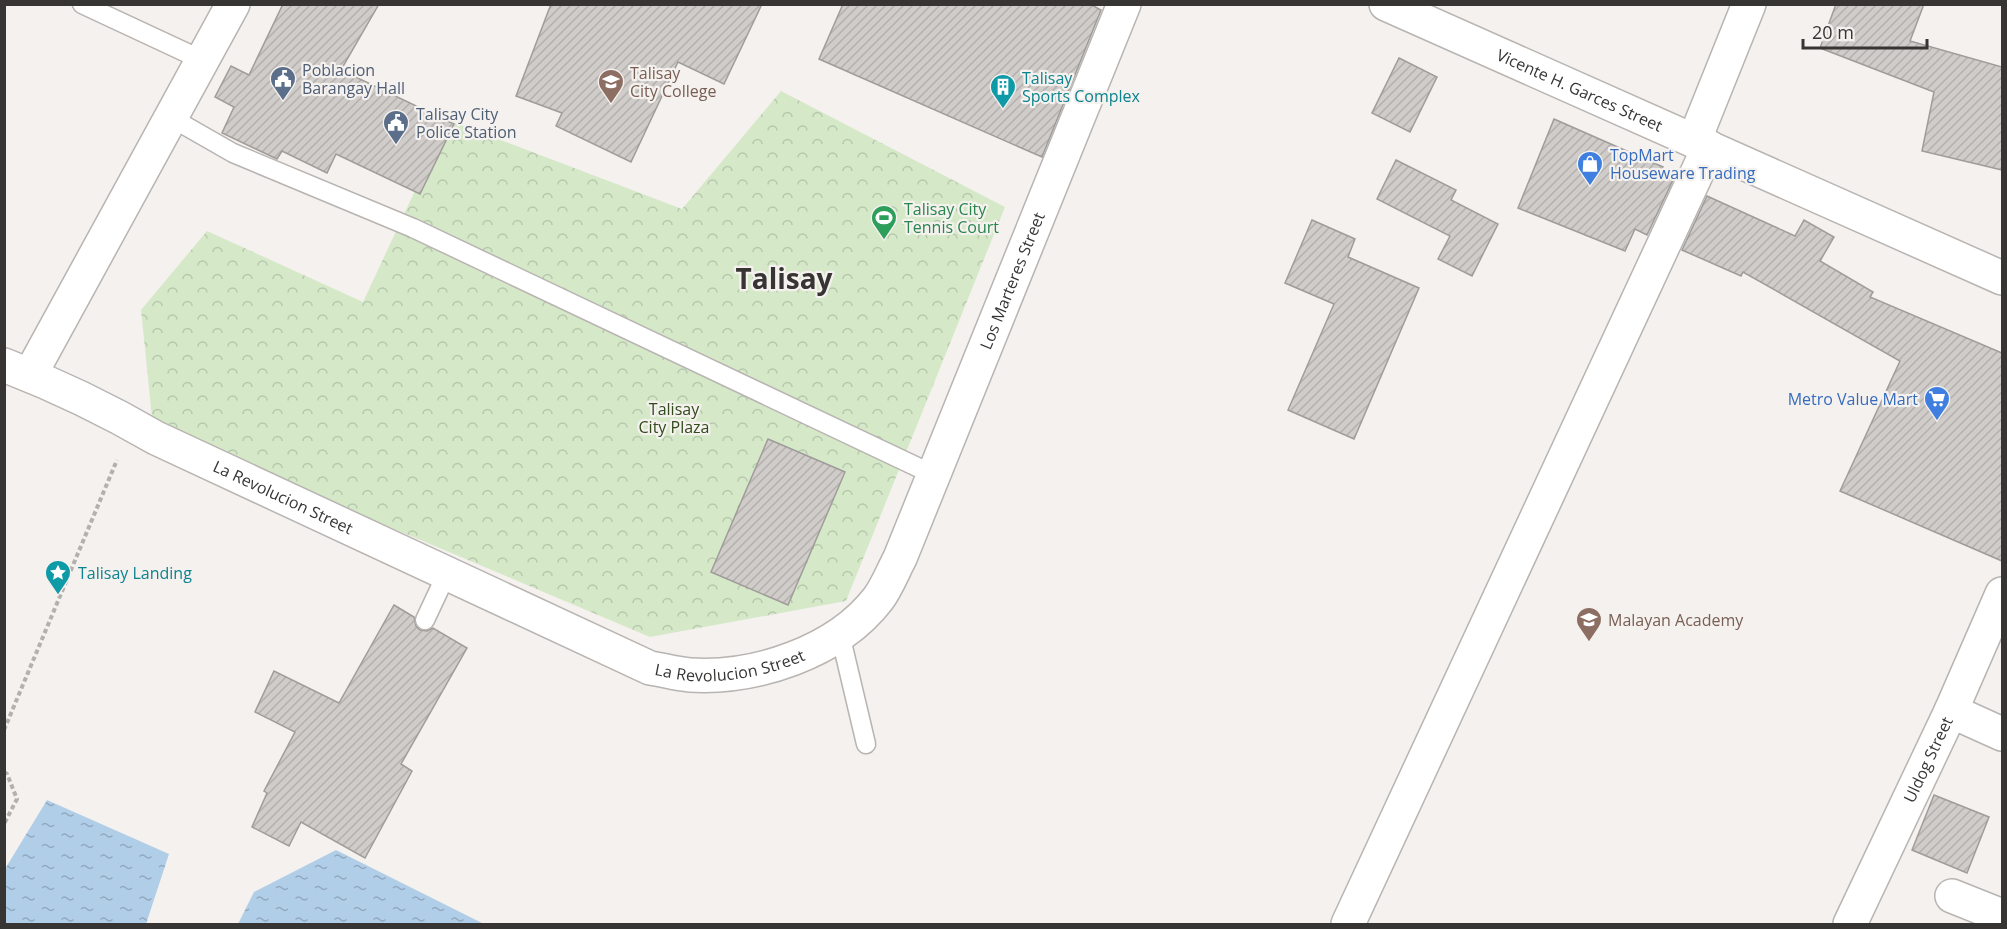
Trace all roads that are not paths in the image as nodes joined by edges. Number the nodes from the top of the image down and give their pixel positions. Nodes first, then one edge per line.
1 (82, 4) edge
2 (232, 4) edge
3 (1124, 4) edge
4 (1386, 4) edge
5 (1749, 4) edge
6 (202, 60) junction
7 (170, 117) junction
8 (1701, 144) junction
9 (2002, 278) edge
10 (17, 370) edge
11 (932, 474) junction
12 (900, 558) joint
13 (447, 573) junction
14 (2002, 594) edge
15 (425, 620) dead end
16 (840, 634) junction
17 (1951, 711) junction
18 (2002, 734) edge
19 (866, 744) dead end
20 (1952, 896) dead end
21 (2002, 916) edge
22 (1348, 924) edge
23 (1850, 924) edge

1 - 6 lane
2 - 6 street, La Revolucion Street
3 - 11 street, Los Marteres Street
4 - 8 street, Vicente H. Garces Street
5 - 8 street
6 - 7 street, La Revolucion Street
7 - 10 street, La Revolucion Street
7 - 11 lane
8 - 9 street, Vicente H. Garces Street
8 - 22 street
10 - 13 street, La Revolucion Street
11 - 12 street, Los Marteres Street
12 - 16 street, La Revolucion Street
13 - 15 lane
13 - 16 street, La Revolucion Street
14 - 17 street, Uldog Street
16 - 19 lane
17 - 18 street
17 - 23 street, Uldog Street
20 - 21 street

